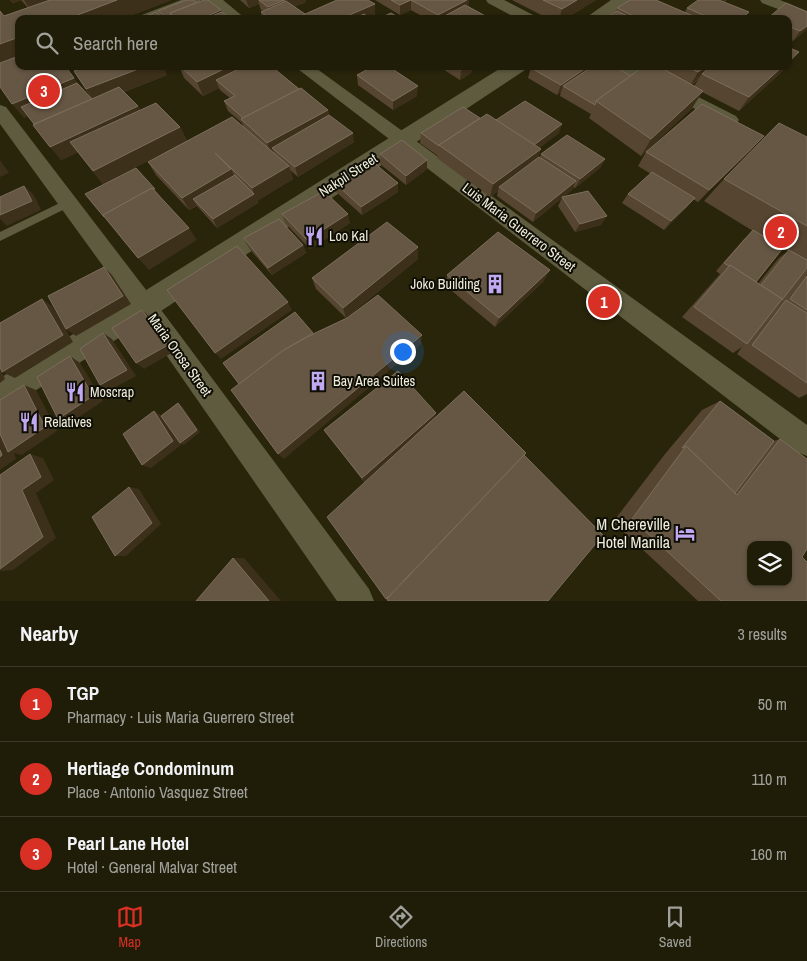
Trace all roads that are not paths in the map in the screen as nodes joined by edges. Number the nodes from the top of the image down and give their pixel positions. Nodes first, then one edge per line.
1 (194, 0) edge
2 (214, 0) edge
3 (493, 0) edge
4 (623, 0) edge
5 (767, 0) edge
6 (148, 15) edge
7 (234, 15) edge
8 (522, 15) edge
9 (599, 15) edge
10 (807, 16) edge
11 (307, 70) edge
12 (512, 70) edge
13 (632, 70) edge
14 (0, 111) edge
15 (746, 128) edge
16 (402, 140) junction
17 (68, 203) junction
18 (0, 238) edge
19 (145, 306) junction
20 (0, 395) edge
21 (807, 442) edge
22 (357, 601) edge

1 - 6 street
2 - 7 street
3 - 8 street
4 - 9 street
5 - 10 street
11 - 16 street, Luis Maria Guerrero Street
12 - 16 street, Nakpil Street
13 - 15 street
14 - 17 street, Maria Orosa Street
16 - 19 street, Nakpil Street
16 - 21 street, Luis Maria Guerrero Street
17 - 18 lane
17 - 19 street, Maria Orosa Street
19 - 20 street, Nakpil Street
19 - 22 street, Maria Orosa Street

